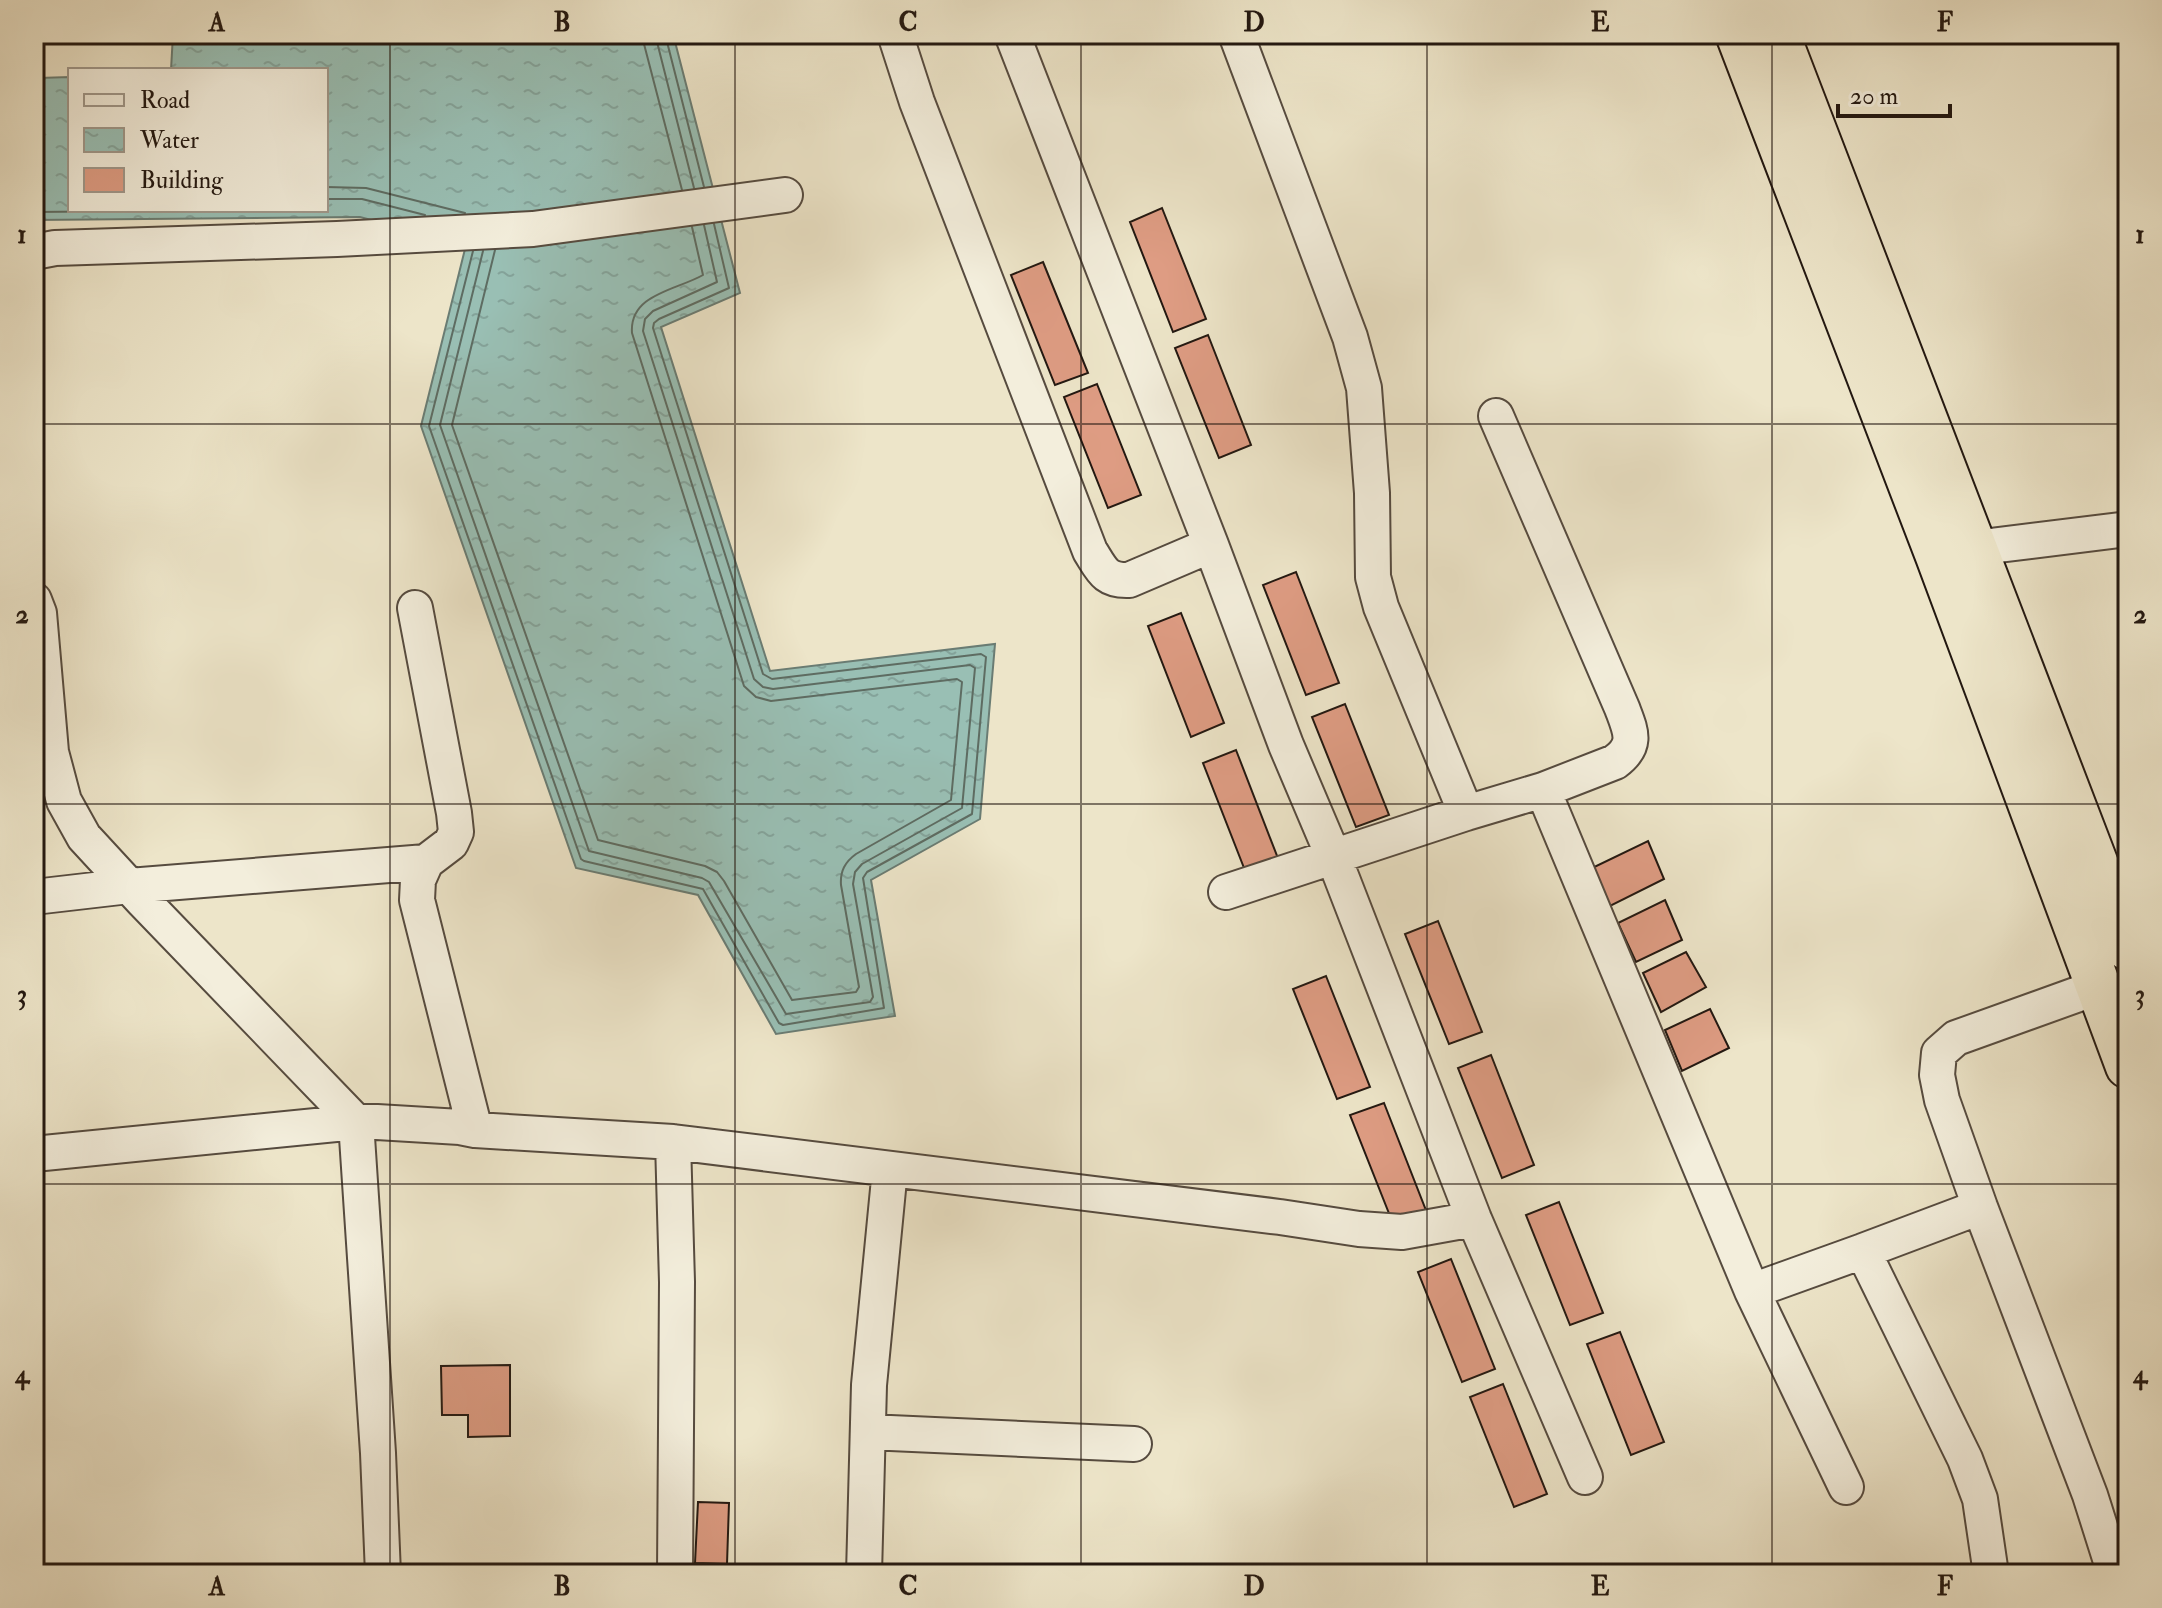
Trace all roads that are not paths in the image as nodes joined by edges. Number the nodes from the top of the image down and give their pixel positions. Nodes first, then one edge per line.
1 (895, 34) edge
2 (1012, 34) edge
3 (1236, 34) edge
4 (1738, 34) edge
5 (1777, 34) edge
6 (785, 195) dead end
7 (34, 252) edge
8 (1496, 416) dead end
9 (2128, 529) edge
10 (1211, 545) junction
11 (1974, 548) junction
12 (34, 600) edge
13 (415, 608) dead end
14 (1543, 790) junction
15 (1466, 813) junction
16 (1334, 858) junction
17 (426, 862) junction
18 (129, 886) junction
19 (1226, 892) dead end
20 (34, 897) edge
21 (2128, 948) edge
22 (2098, 987) junction
23 (2128, 1066) edge
24 (356, 1122) junction
25 (475, 1130) junction
26 (673, 1142) junction
27 (34, 1154) edge
28 (890, 1169) junction
29 (1980, 1207) junction
30 (1474, 1219) junction
31 (1863, 1251) junction
32 (1752, 1291) junction
33 (868, 1432) junction
34 (1134, 1444) dead end
35 (1585, 1477) dead end
36 (1846, 1487) dead end
37 (383, 1574) edge
38 (675, 1574) edge
39 (864, 1574) edge
40 (1991, 1574) edge
41 (2115, 1574) edge

1 - 10 street
2 - 10 street
3 - 15 street
4 - 22 highway
5 - 11 highway
6 - 7 street
8 - 14 street
9 - 11 street
10 - 16 street
11 - 21 highway
12 - 18 street
13 - 17 street
14 - 15 street
14 - 32 street
15 - 16 street
16 - 19 street
16 - 30 street
17 - 18 street
17 - 25 street
18 - 20 street
18 - 24 street
22 - 23 highway
22 - 29 street
24 - 25 street
24 - 27 street
24 - 37 street
25 - 26 street
26 - 28 street
26 - 38 street
28 - 30 street
28 - 33 street
29 - 31 street
29 - 41 street
30 - 35 street
31 - 32 street
31 - 40 street
32 - 36 street
33 - 34 street
33 - 39 street

